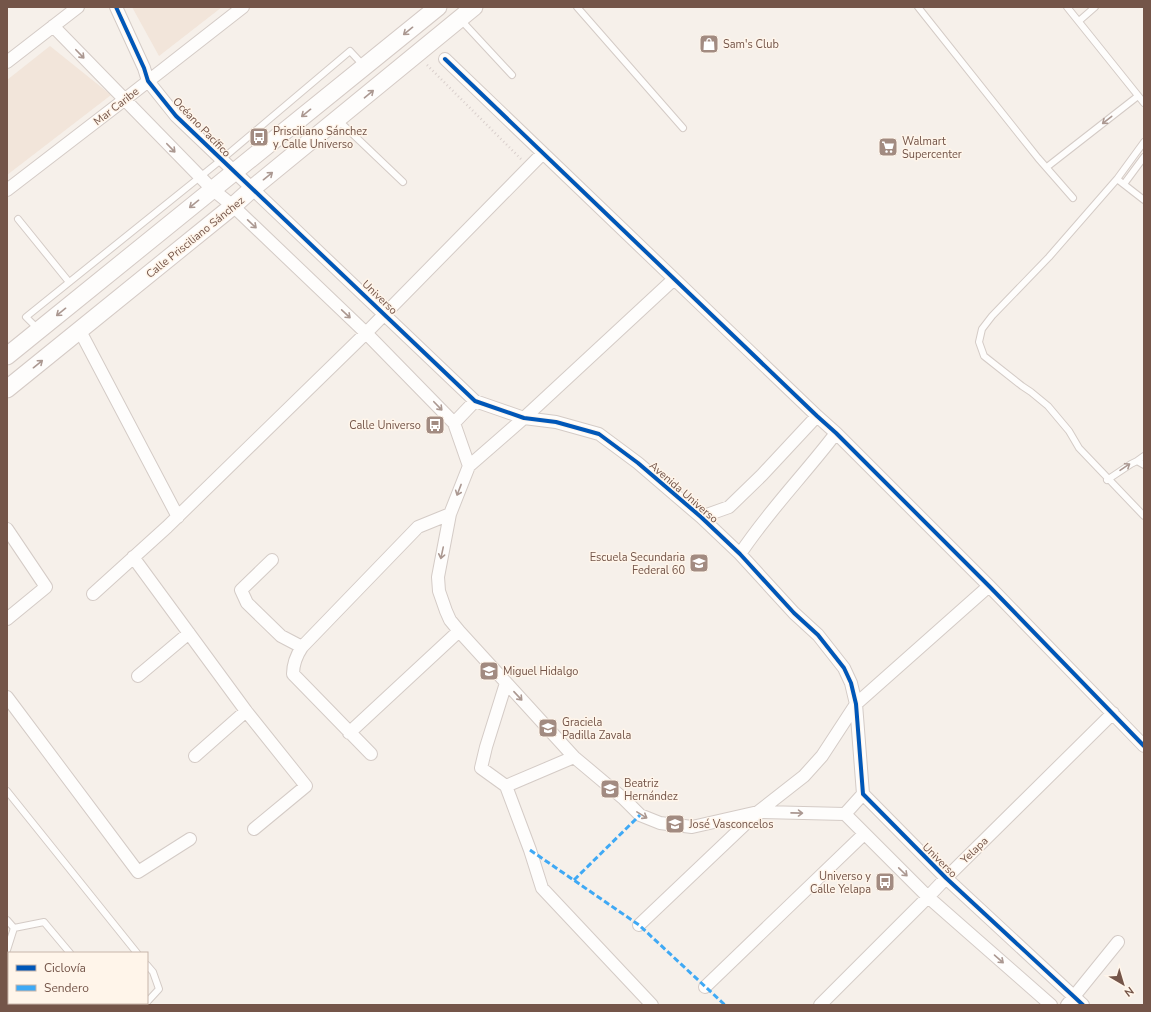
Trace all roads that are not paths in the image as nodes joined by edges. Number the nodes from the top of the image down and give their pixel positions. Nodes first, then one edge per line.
1 (78, 7) edge
2 (116, 7) edge
3 (243, 7) edge
4 (438, 7) edge
5 (474, 7) edge
6 (577, 7) edge
7 (918, 7) edge
8 (1067, 7) edge
9 (1095, 7) edge
10 (422, 12) edge
11 (460, 19) junction
12 (1079, 22) junction
13 (53, 26) junction
14 (445, 59) dead end
15 (7, 62) edge
16 (364, 67) junction
17 (512, 75) dead end
18 (148, 81) junction
19 (1138, 96) junction
20 (124, 100) junction
21 (1144, 103) edge
22 (338, 120) junction
23 (683, 128) dead end
24 (1144, 142) edge
25 (543, 153) junction
26 (1144, 157) edge
27 (221, 160) junction
28 (1047, 167) junction
29 (234, 172) junction
30 (199, 177) junction
31 (1117, 179) junction
32 (403, 182) dead end
33 (1124, 184) junction
34 (253, 188) junction
35 (212, 189) junction
36 (7, 190) edge
37 (1073, 198) dead end
38 (1144, 200) edge
39 (233, 206) junction
40 (18, 219) dead end
41 (674, 279) junction
42 (78, 284) junction
43 (384, 314) junction
44 (80, 331) junction
45 (366, 333) junction
46 (7, 356) edge
47 (7, 389) edge
48 (475, 401) junction
49 (818, 416) junction
50 (524, 418) junction
51 (454, 423) junction
52 (836, 432) junction
53 (1144, 456) edge
54 (1137, 461) junction
55 (1144, 465) edge
56 (469, 466) junction
57 (1107, 480) junction
58 (450, 514) junction
59 (1144, 516) edge
60 (178, 517) junction
61 (701, 517) junction
62 (7, 529) edge
63 (740, 554) junction
64 (133, 557) junction
65 (272, 560) dead end
66 (989, 586) junction
67 (93, 594) dead end
68 (7, 619) edge
69 (459, 631) junction
70 (189, 632) junction
71 (302, 647) junction
72 (138, 676) dead end
73 (506, 683) junction
74 (7, 697) edge
75 (856, 704) junction
76 (246, 711) junction
77 (1113, 713) junction
78 (348, 732) junction
79 (1144, 746) edge
80 (371, 754) dead end
81 (195, 756) dead end
82 (574, 757) junction
83 (506, 786) junction
84 (7, 791) edge
85 (863, 794) junction
86 (758, 812) junction
87 (845, 814) junction
88 (254, 829) dead end
89 (864, 834) junction
90 (190, 839) dead end
91 (946, 878) junction
92 (928, 897) junction
93 (7, 920) edge
94 (640, 926) dead end
95 (14, 928) junction
96 (1118, 942) dead end
97 (7, 950) edge
98 (69, 952) edge
99 (137, 952) edge
100 (148, 966) edge
101 (705, 987) dead end
102 (148, 1001) edge
103 (1070, 1001) edge
104 (652, 1005) edge
105 (820, 1005) edge
106 (1051, 1005) edge
107 (1083, 1005) edge

1 - 13 street
2 - 18 street, Océano Pacífico
3 - 18 street, Mar Caribe
4 - 10 main road
5 - 11 main road, Calle Prisciliano Sánchez
6 - 23 lane
7 - 28 lane
8 - 12 lane
9 - 12 lane
10 -> 16 main road
11 - 17 lane
22 -> 11 main road, Calle Prisciliano Sánchez
12 - 19 lane
13 - 15 street
13 -> 20 street
14 - 25 street
16 - 27 lane
16 -> 29 main road
18 - 20 street, Mar Caribe
18 - 27 street, Océano Pacífico
19 - 21 lane
19 -> 28 lane
20 -> 30 street
20 - 36 street, Mar Caribe
22 - 32 lane
34 -> 22 main road, Calle Prisciliano Sánchez
24 - 31 lane
25 - 41 street
25 - 43 street
26 - 33 lane
27 - 29 street, Océano Pacífico
27 - 30 lane
28 - 37 lane
29 - 34 street, Universo
29 - 35 main road
30 - 35 street
30 - 42 lane
31 - 33 lane
31 - 57 lane
33 - 38 lane
34 - 39 main road, Calle Prisciliano Sánchez
34 - 43 street, Universo
35 - 39 street
35 -> 42 main road
39 - 44 main road, Calle Prisciliano Sánchez
39 -> 45 street
40 - 42 lane
41 - 49 street
41 - 50 street
42 - 46 main road
43 - 45 street
43 - 48 street, Universo
47 -> 44 main road, Calle Prisciliano Sánchez
44 - 60 street
45 -> 51 street
45 - 60 street
48 - 50 street, Universo
48 - 51 street
49 - 52 street
49 - 61 street
50 - 56 street
50 - 61 street, Avenida Universo
51 - 56 street
52 - 63 street
52 - 66 street
53 - 54 lane
54 - 55 lane
57 -> 54 lane
56 -> 58 street
57 - 59 lane
58 -> 69 street
58 - 71 street
60 - 64 street
61 - 63 street, Avenida Universo
62 - 68 street
63 - 75 street, Avenida Universo
64 - 67 street
64 - 70 street
65 - 71 street
66 - 75 street
66 - 77 street
69 - 73 street
69 - 78 street
70 - 72 street
70 - 76 street
71 - 78 street
73 -> 82 street
73 - 83 street
74 - 90 street
75 - 85 street
75 - 86 street
76 - 81 street
76 - 88 street
77 - 79 street
77 - 91 street, Yelapa
78 - 80 street
82 - 83 street
82 -> 86 street
83 - 104 street
84 - 99 lane
85 - 87 street
85 - 91 street, Universo
86 -> 87 street
86 - 94 street
87 - 89 street
89 -> 92 street
89 - 101 street
91 - 92 street, Yelapa
91 - 103 street, Universo
92 - 105 street, Yelapa
92 -> 106 street
93 - 95 lane
95 - 97 lane
95 - 98 lane
96 - 103 street
100 - 102 lane
103 - 107 street, Universo

